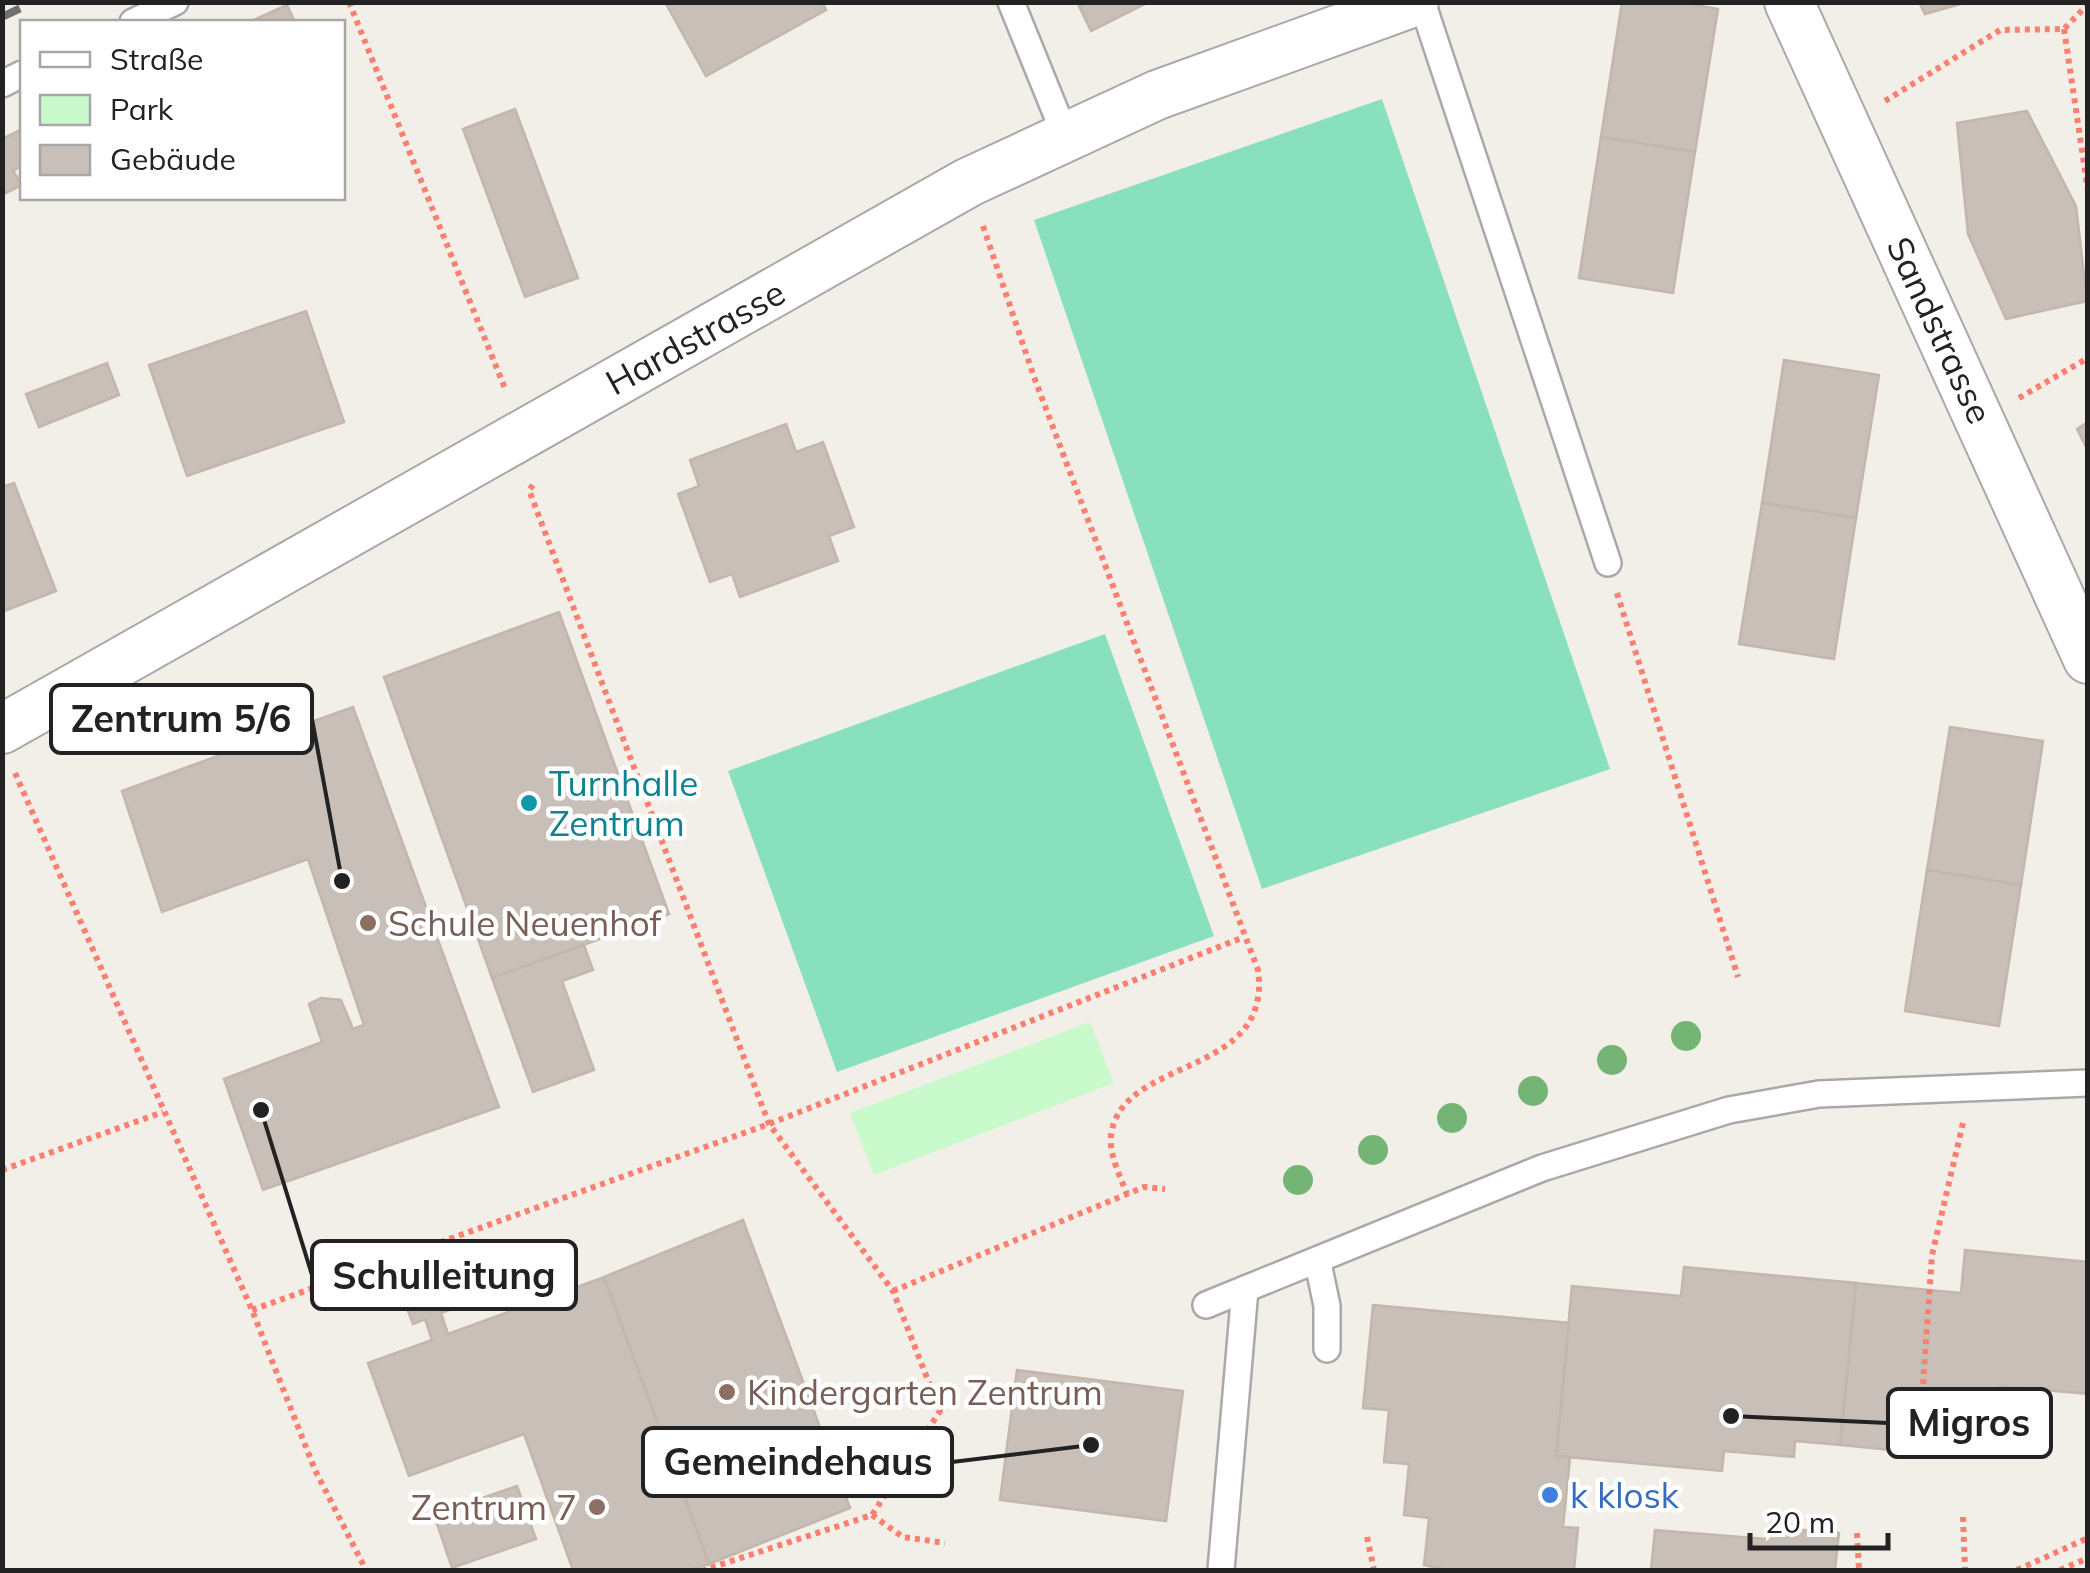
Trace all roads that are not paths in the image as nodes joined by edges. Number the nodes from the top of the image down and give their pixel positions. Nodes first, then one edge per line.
1 (176, 2) edge
2 (1010, 2) edge
3 (1414, 2) edge
4 (1422, 2) edge
5 (1789, 2) edge
6 (137, 20) edge
7 (1065, 135) junction
8 (1608, 563) road end
9 (2088, 659) edge
10 (6, 746) edge
11 (2088, 1083) edge
12 (1318, 1262) junction
13 (1245, 1289) junction
14 (1206, 1305) dead end
15 (1327, 1349) dead end
16 (1221, 1570) edge

1 - 6 lane
2 - 7 lane
3 - 7 street, Hardstrasse
4 - 8 lane
5 - 9 street, Sandstrasse
7 - 10 street, Hardstrasse
11 - 12 lane
12 - 13 lane
12 - 15 lane
13 - 14 lane
13 - 16 lane

